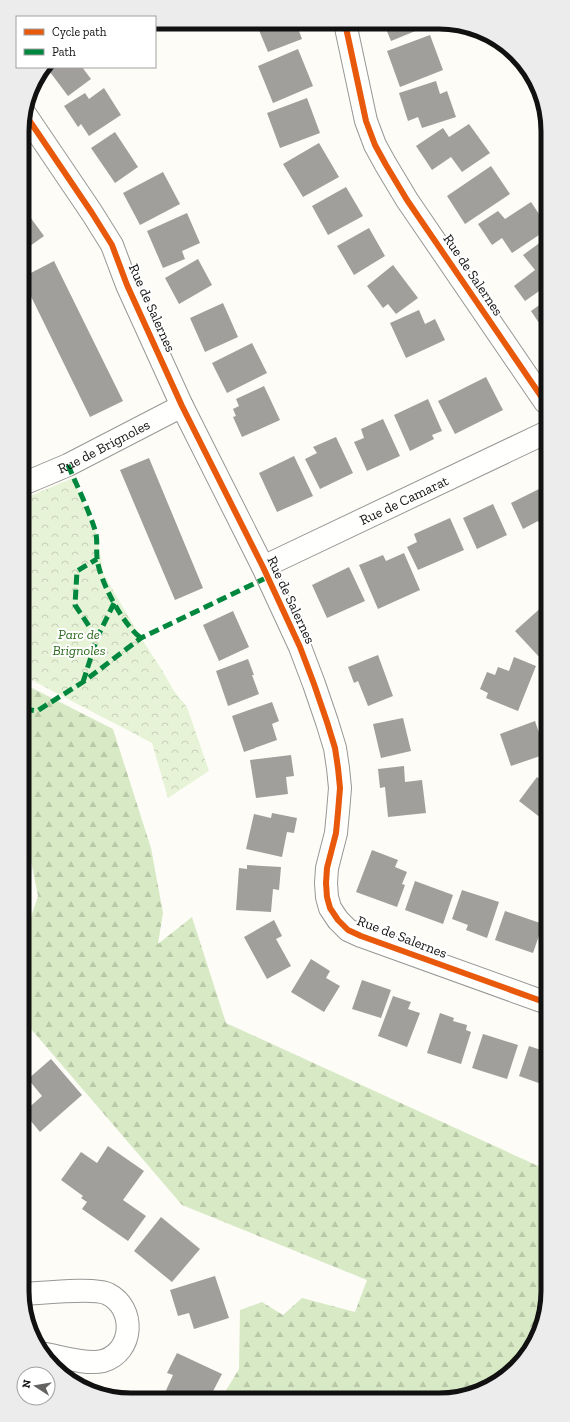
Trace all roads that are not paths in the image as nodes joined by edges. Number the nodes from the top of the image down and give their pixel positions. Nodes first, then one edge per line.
1 (346, 29) edge
2 (30, 121) edge
3 (541, 396) edge
4 (182, 406) junction
5 (541, 435) edge
6 (29, 481) edge
7 (263, 567) junction
8 (541, 1000) edge
9 (29, 1294) edge
10 (52, 1355) edge

1 - 3 street, Rue de Salernes
2 - 4 street, Rue de Salernes
4 - 6 street, Rue de Brignoles
4 - 7 street, Rue de Salernes
5 - 7 street, Rue de Camarat
7 - 8 street, Rue de Salernes
9 - 10 street

